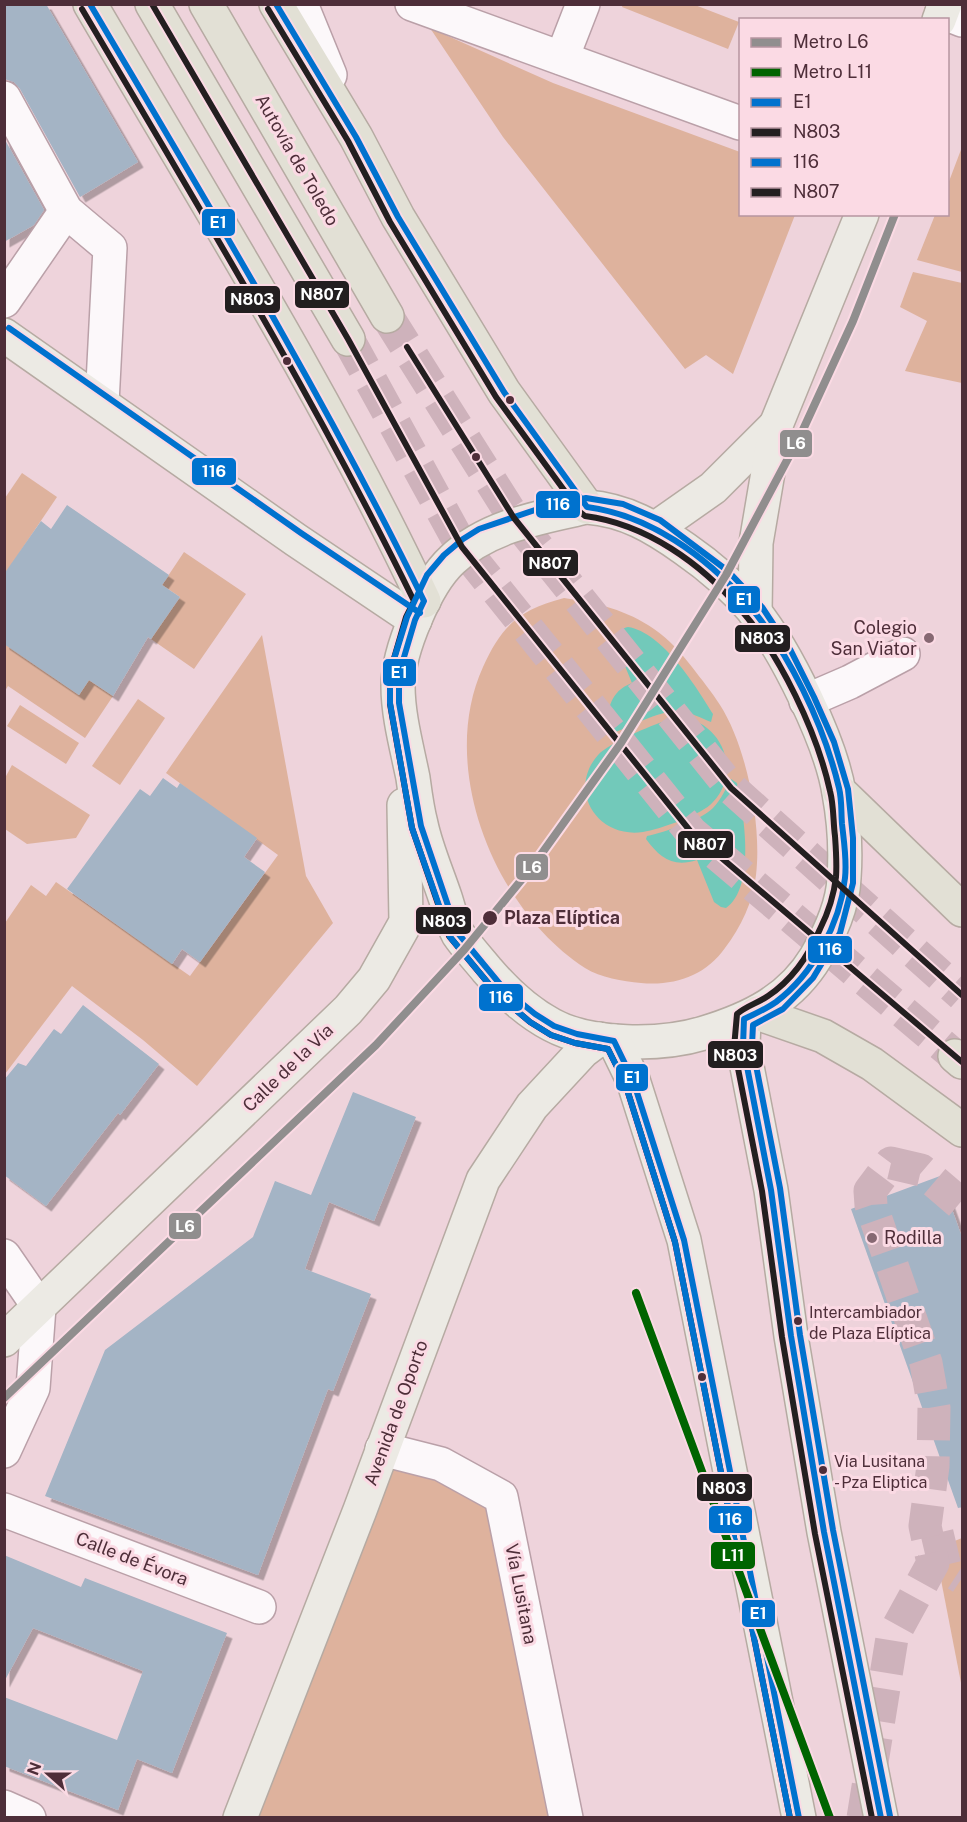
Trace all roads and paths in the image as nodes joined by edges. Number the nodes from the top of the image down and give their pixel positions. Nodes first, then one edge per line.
1 (90, 4) edge
2 (152, 4) edge
3 (206, 4) edge
4 (276, 4) edge
5 (301, 4) edge
6 (412, 4) edge
7 (583, 4) edge
8 (562, 58) junction
9 (4, 98) edge
10 (739, 122) edge
11 (356, 137) junction
12 (66, 211) junction
13 (861, 216) edge
14 (4, 301) edge
15 (387, 316) tunnel mouth
16 (4, 335) edge
17 (348, 339) tunnel mouth
18 (102, 403) junction
19 (776, 425) junction
20 (587, 507) junction
21 (656, 528) junction
22 (420, 610) junction
23 (755, 613) junction
24 (903, 654) dead end
25 (806, 701) junction
26 (402, 719) junction
27 (839, 790) junction
28 (963, 910) edge
29 (751, 1016) junction
30 (607, 1040) junction
31 (963, 1130) edge
32 (4, 1256) edge
33 (39, 1307) junction
34 (4, 1340) edge
35 (382, 1449) junction
36 (4, 1451) edge
37 (4, 1510) edge
38 (259, 1608) dead end
39 (4, 1807) edge
40 (29, 1818) edge
41 (240, 1818) edge
42 (566, 1818) edge
43 (799, 1818) edge
44 (881, 1818) edge

1 - 22 highway
2 - 17 highway
3 - 15 highway, Autovía de Toledo
4 - 11 highway
5 - 11 street
6 - 8 street
7 - 8 street
8 - 10 street
9 - 12 street
11 - 20 highway
12 - 14 street
12 - 18 street
13 - 19 main road
16 - 18 main road
18 - 22 main road
19 - 21 main road
19 - 23 main road
20 - 21 main road
20 - 22 main road
21 - 23 main road
22 - 26 main road
23 - 25 main road
24 - 25 street
25 - 27 main road
26 - 30 main road
26 - 33 main road, Calle de la Vía
27 - 28 highway
27 - 29 main road
29 - 30 main road
29 - 31 highway
29 - 44 main road
30 - 35 main road, Avenida de Oporto
30 - 43 main road
32 - 33 street
33 - 34 main road, Calle de la Vía
33 - 36 street
35 - 41 main road, Avenida de Oporto
35 - 42 street, Vía Lusitana
37 - 38 street, Calle de Évora
39 - 40 street

